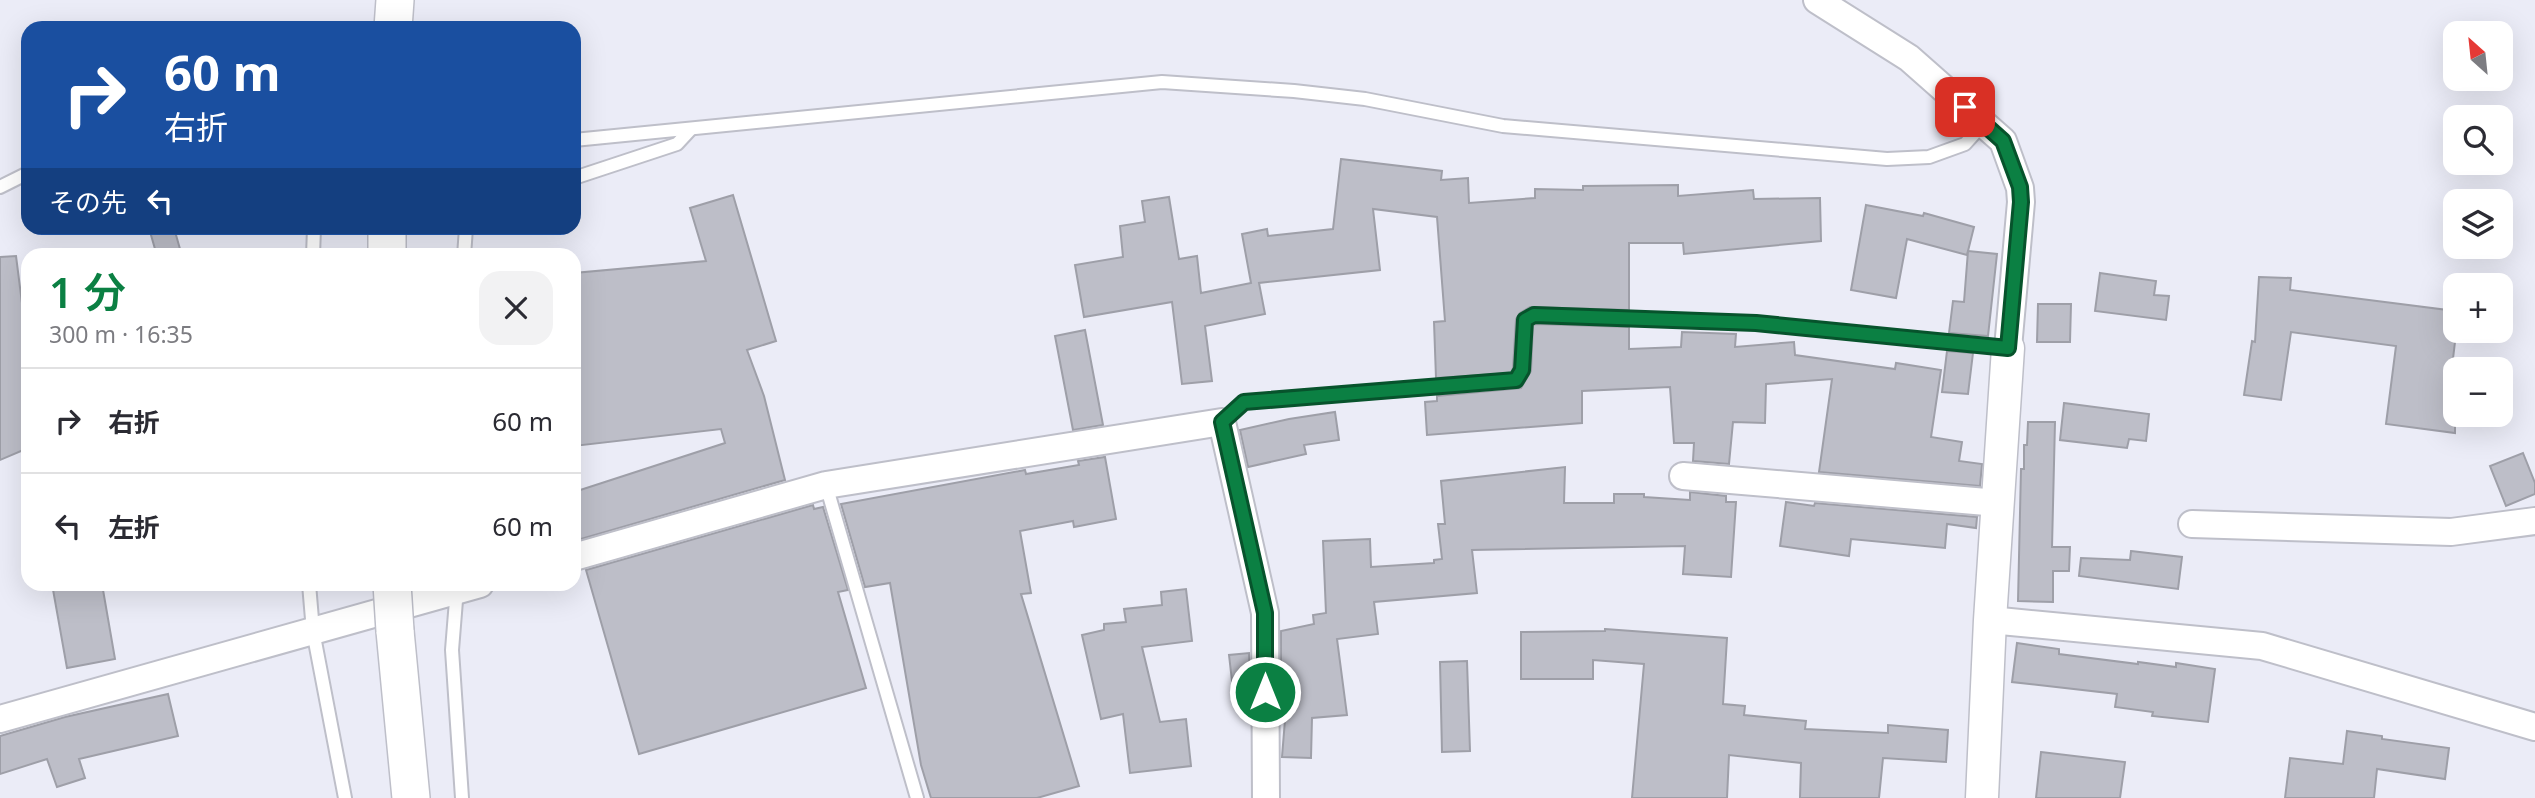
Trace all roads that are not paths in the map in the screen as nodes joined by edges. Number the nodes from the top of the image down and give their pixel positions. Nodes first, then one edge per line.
1 (396, 0) edge
2 (1817, 0) edge
3 (394, 21) edge
4 (1984, 123) junction
5 (690, 130) junction
6 (581, 139) edge
7 (21, 176) edge
8 (581, 176) edge
9 (0, 187) edge
10 (2008, 348) junction
11 (1222, 422) junction
12 (1683, 476) dead end
13 (826, 485) junction
14 (1998, 503) junction
15 (2535, 521) edge
16 (2192, 524) dead end
17 (581, 555) edge
18 (310, 591) edge
19 (392, 591) edge
20 (451, 591) edge
21 (464, 591) edge
22 (1990, 620) junction
23 (313, 631) junction
24 (0, 719) edge
25 (2535, 727) edge
26 (345, 798) edge
27 (411, 798) edge
28 (462, 798) edge
29 (917, 798) edge
30 (1266, 798) edge
31 (1982, 798) edge

1 - 3 main road
2 - 4 street
4 - 5 lane
4 - 10 street
5 - 6 lane
5 - 8 lane
7 - 9 lane
10 - 11 lane
10 - 14 street
11 - 13 street
11 - 30 street
12 - 14 street
13 - 17 street
13 - 29 lane
14 - 22 street
15 - 16 street
18 - 23 lane
19 - 27 main road, bridge
20 - 23 street
21 - 28 lane
22 - 25 street
22 - 31 street
23 - 24 street
23 - 26 lane

